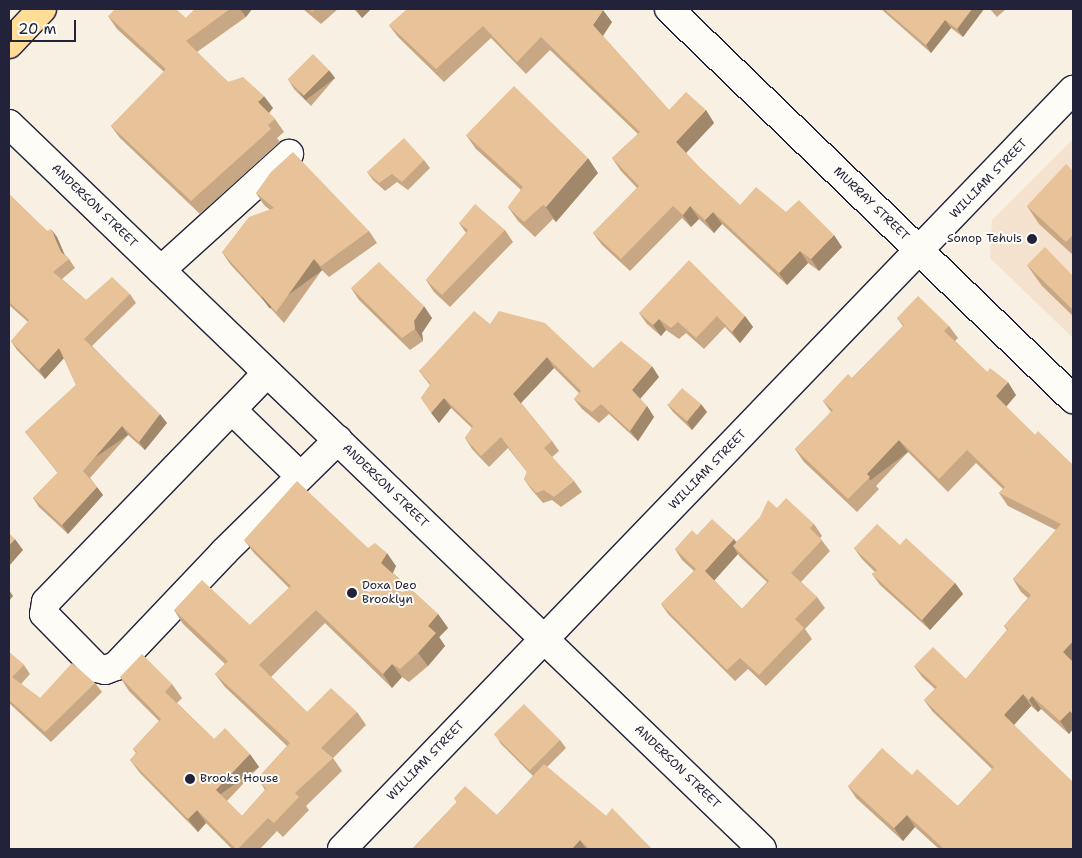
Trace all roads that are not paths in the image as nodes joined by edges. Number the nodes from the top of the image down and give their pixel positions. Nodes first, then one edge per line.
1 (42, 9) edge
2 (669, 9) edge
3 (9, 44) edge
4 (1073, 90) edge
5 (9, 124) edge
6 (289, 154) edge
7 (920, 250) junction
8 (161, 270) junction
9 (267, 373) junction
10 (1073, 398) edge
11 (232, 410) junction
12 (338, 440) junction
13 (300, 476) junction
14 (544, 639) junction
15 (342, 849) edge
16 (762, 849) edge

1 - 3 main road
2 - 7 street, MURRAY STREET
4 - 7 street, WILLIAM STREET
5 - 8 street, ANDERSON STREET
6 - 8 street
7 - 10 street, MURRAY STREET
7 - 14 street, WILLIAM STREET
8 - 9 street, ANDERSON STREET
9 - 11 street
9 - 12 street, ANDERSON STREET
11 - 13 street
11 - 13 street
12 - 13 street
12 - 14 street, ANDERSON STREET
14 - 15 street, WILLIAM STREET
14 - 16 street, ANDERSON STREET

